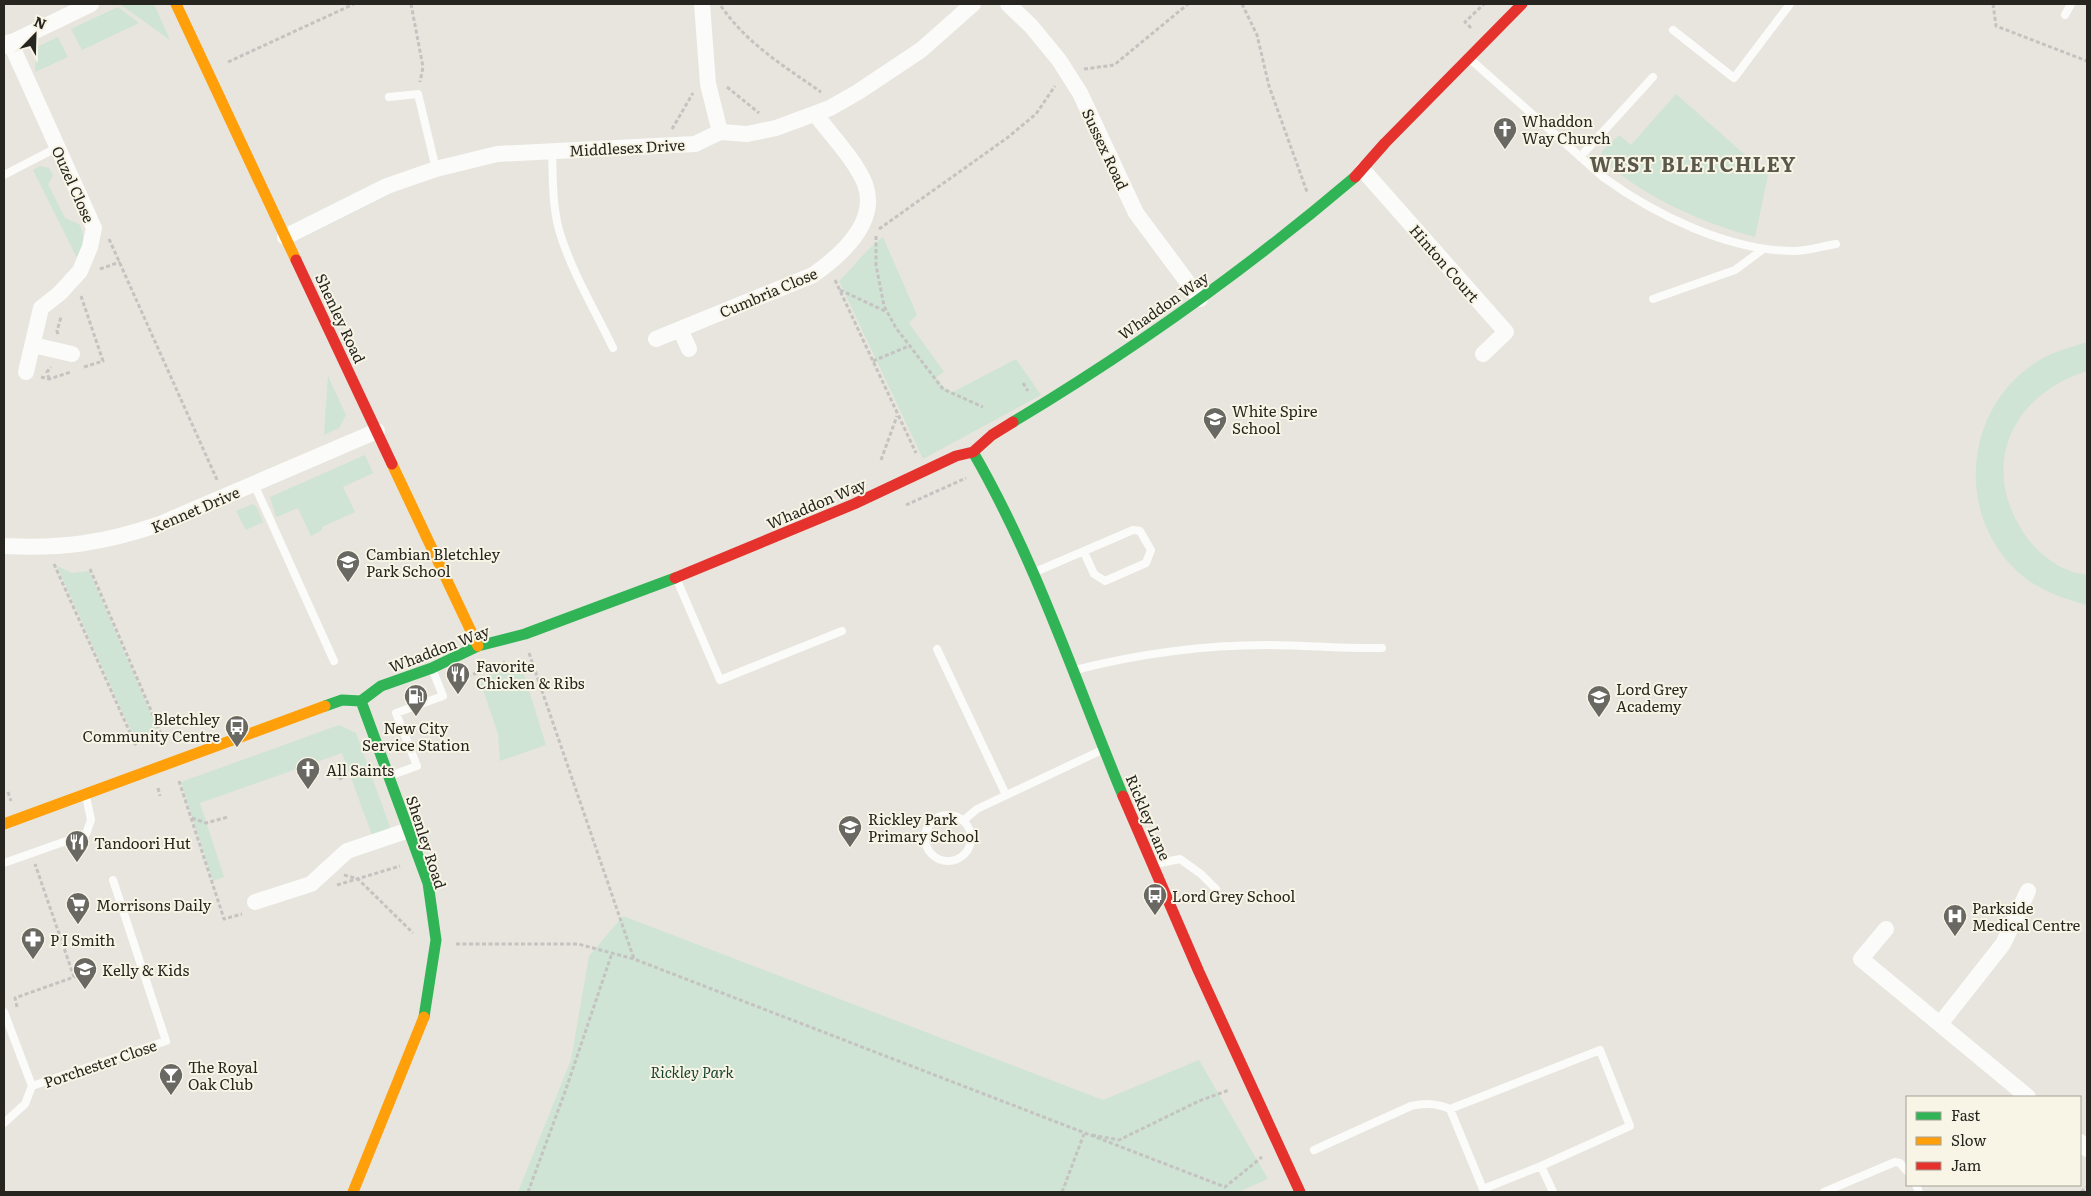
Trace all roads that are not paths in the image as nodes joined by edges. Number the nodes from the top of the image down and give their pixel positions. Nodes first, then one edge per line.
1 (91, 4) edge
2 (176, 4) edge
3 (702, 4) edge
4 (973, 4) edge
5 (1008, 4) edge
6 (1522, 4) edge
7 (1790, 4) edge
8 (2071, 4) edge
9 (2065, 15) dead end
10 (1673, 30) dead end
11 (7, 44) edge
12 (1469, 58) junction
13 (1653, 77) dead end
14 (389, 97) dead end
15 (816, 115) junction
16 (720, 132) junction
17 (58, 147) junction
18 (552, 150) junction
19 (1580, 157) junction
20 (436, 169) junction
21 (1363, 170) junction
22 (4, 175) edge
23 (285, 237) junction
24 (1836, 244) dead end
25 (1762, 250) junction
26 (1200, 299) junction
27 (1653, 299) dead end
28 (680, 329) junction
29 (656, 339) dead end
30 (32, 345) junction
31 (613, 348) dead end
32 (689, 349) dead end
33 (72, 354) road end
34 (1483, 354) dead end
35 (26, 372) dead end
36 (377, 431) junction
37 (974, 452) junction
38 (254, 484) junction
39 (4, 546) edge
40 (1084, 552) junction
41 (1035, 572) junction
42 (676, 578) junction
43 (842, 631) dead end
44 (478, 646) junction
45 (1382, 648) dead end
46 (937, 649) dead end
47 (334, 661) dead end
48 (432, 668) junction
49 (1073, 671) junction
50 (361, 701) junction
51 (1104, 749) junction
52 (390, 776) junction
53 (86, 794) junction
54 (1006, 795) junction
55 (964, 820) junction
56 (4, 824) edge
57 (409, 830) junction
58 (4, 863) edge
59 (1153, 864) junction
60 (113, 880) dead end
61 (1216, 888) dead end
62 (2028, 891) dead end
63 (249, 908) road end
64 (1886, 930) dead end
65 (4, 1012) edge
66 (1940, 1024) junction
67 (32, 1086) junction
68 (2027, 1096) edge
69 (1450, 1110) junction
70 (4, 1123) edge
71 (1314, 1150) dead end
72 (1541, 1166) junction
73 (1906, 1170) edge
74 (1484, 1190) edge
75 (353, 1192) edge
76 (1300, 1192) edge
77 (1553, 1192) edge
78 (1824, 1192) edge

1 - 11 street
2 - 23 street, Shenley Road
3 - 16 street
4 - 15 street, Middlesex Drive
5 - 26 street, Sussex Road
6 - 12 street, Whaddon Way
7 - 10 lane
8 - 9 lane
11 - 17 street, Ouzel Close
12 - 19 lane
12 - 21 street, Whaddon Way
13 - 19 lane
14 - 20 lane
15 - 16 street, Middlesex Drive
15 - 28 street, Cumbria Close
16 - 18 street, Middlesex Drive
17 - 22 lane
17 - 30 street, Ouzel Close
18 - 20 street, Middlesex Drive
18 - 31 lane
19 - 25 lane
20 - 23 street, Middlesex Drive
21 - 26 street, Whaddon Way
21 - 34 street, Hinton Court
23 - 36 street, Shenley Road
24 - 25 lane
25 - 27 lane
26 - 37 street, Whaddon Way
28 - 29 street, Cumbria Close
28 - 32 street
30 - 33 street
30 - 35 street, Ouzel Close
36 - 38 street, Kennet Drive
36 - 44 street, Shenley Road
37 - 41 street, Rickley Lane
37 - 42 street, Whaddon Way
38 - 39 street, Kennet Drive
38 - 47 lane
40 - 40 lane
40 - 41 lane
41 - 49 street, Rickley Lane
42 - 43 lane
42 - 44 street, Whaddon Way
44 - 48 street, Whaddon Way
45 - 49 lane
46 - 54 lane
48 - 50 street, Whaddon Way
48 - 52 lane
49 - 51 street, Rickley Lane
50 - 52 street, Shenley Road
50 - 53 street
51 - 54 lane
51 - 59 street, Rickley Lane
52 - 57 street, Shenley Road
53 - 56 street
53 - 58 lane
54 - 55 lane
55 - 55 lane
57 - 63 street
57 - 75 street, Shenley Road
59 - 61 lane
59 - 76 street, Rickley Lane
60 - 67 lane, Porchester Close
62 - 66 street
64 - 66 street
65 - 67 lane
66 - 68 street
67 - 70 lane, Porchester Close
69 - 71 lane
69 - 72 lane
69 - 74 lane
72 - 74 lane
72 - 77 lane
73 - 78 lane

